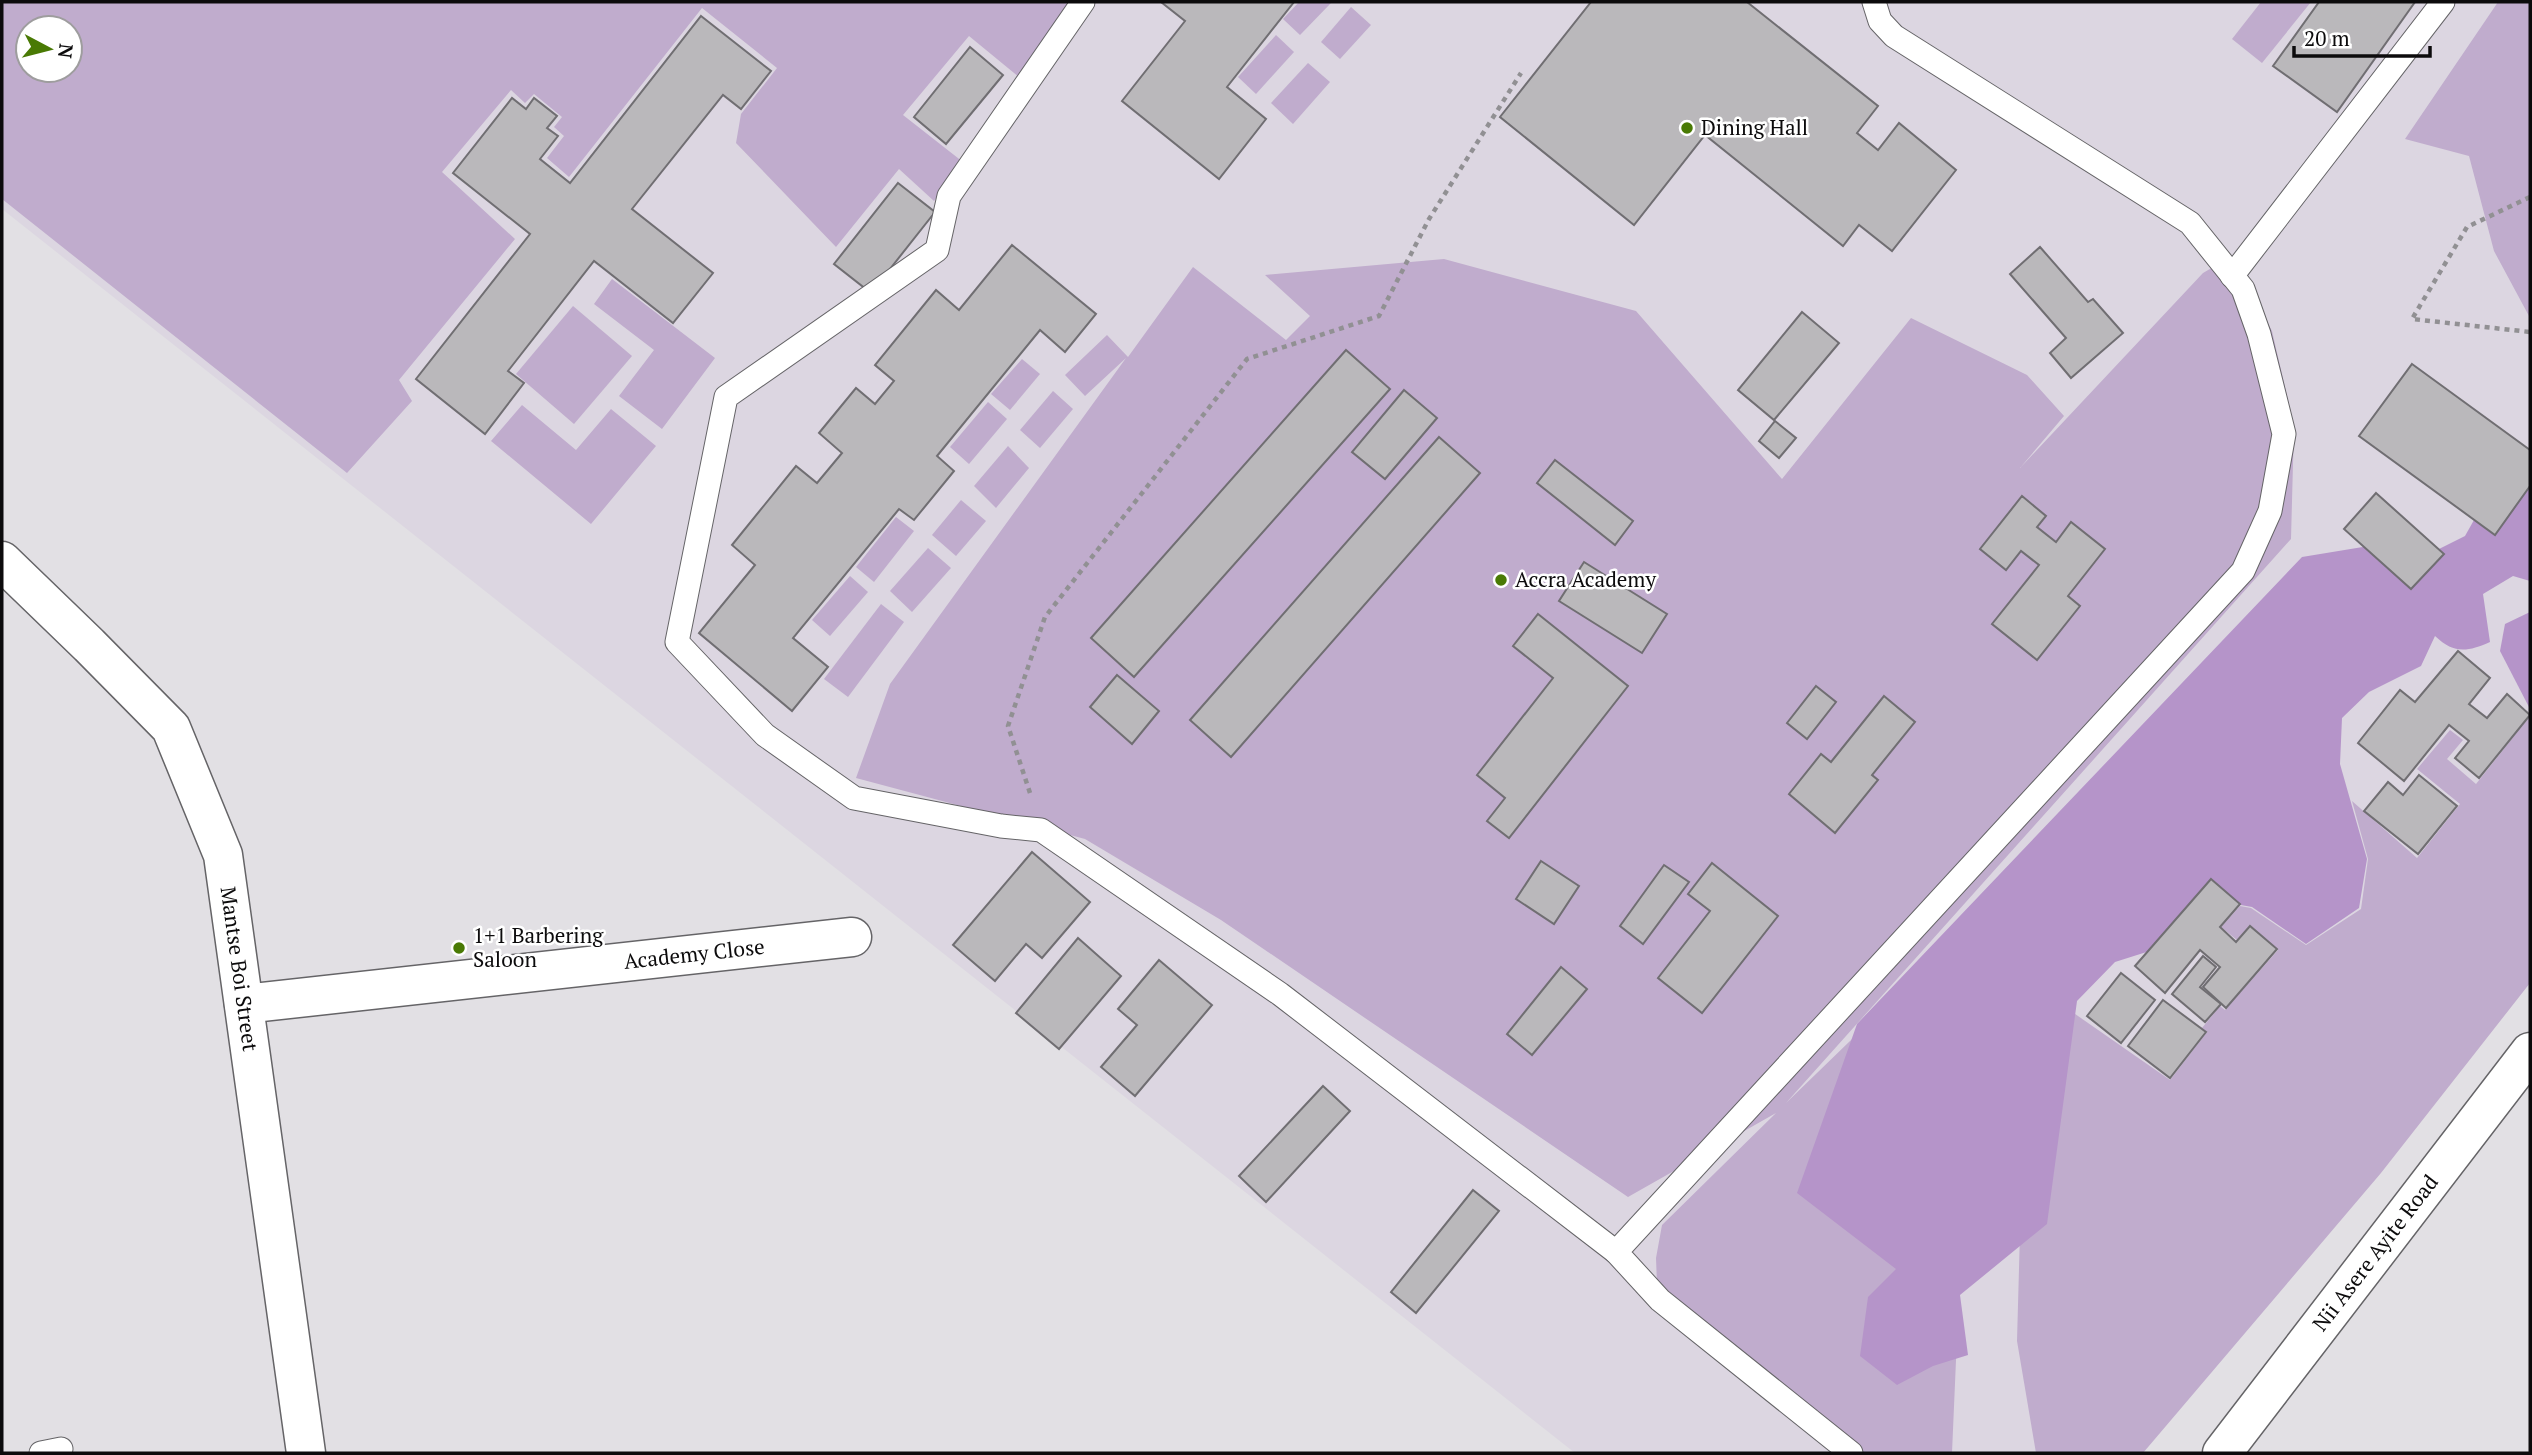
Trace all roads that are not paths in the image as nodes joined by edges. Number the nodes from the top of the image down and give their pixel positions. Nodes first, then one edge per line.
1 (1083, 2) edge
2 (1874, 2) edge
3 (2443, 2) edge
4 (2232, 276) junction
5 (2, 561) edge
6 (852, 937) dead end
7 (244, 1004) junction
8 (2530, 1052) edge
9 (1616, 1252) junction
10 (306, 1453) edge
11 (1851, 1453) edge
12 (2222, 1453) edge

1 - 9 lane
2 - 4 lane
3 - 4 lane
4 - 9 lane
5 - 7 street, Mantse Boi Street
6 - 7 street, Academy Close
7 - 10 street, Mantse Boi Street
8 - 12 street, Nii Asere Ayite Road
9 - 11 lane

